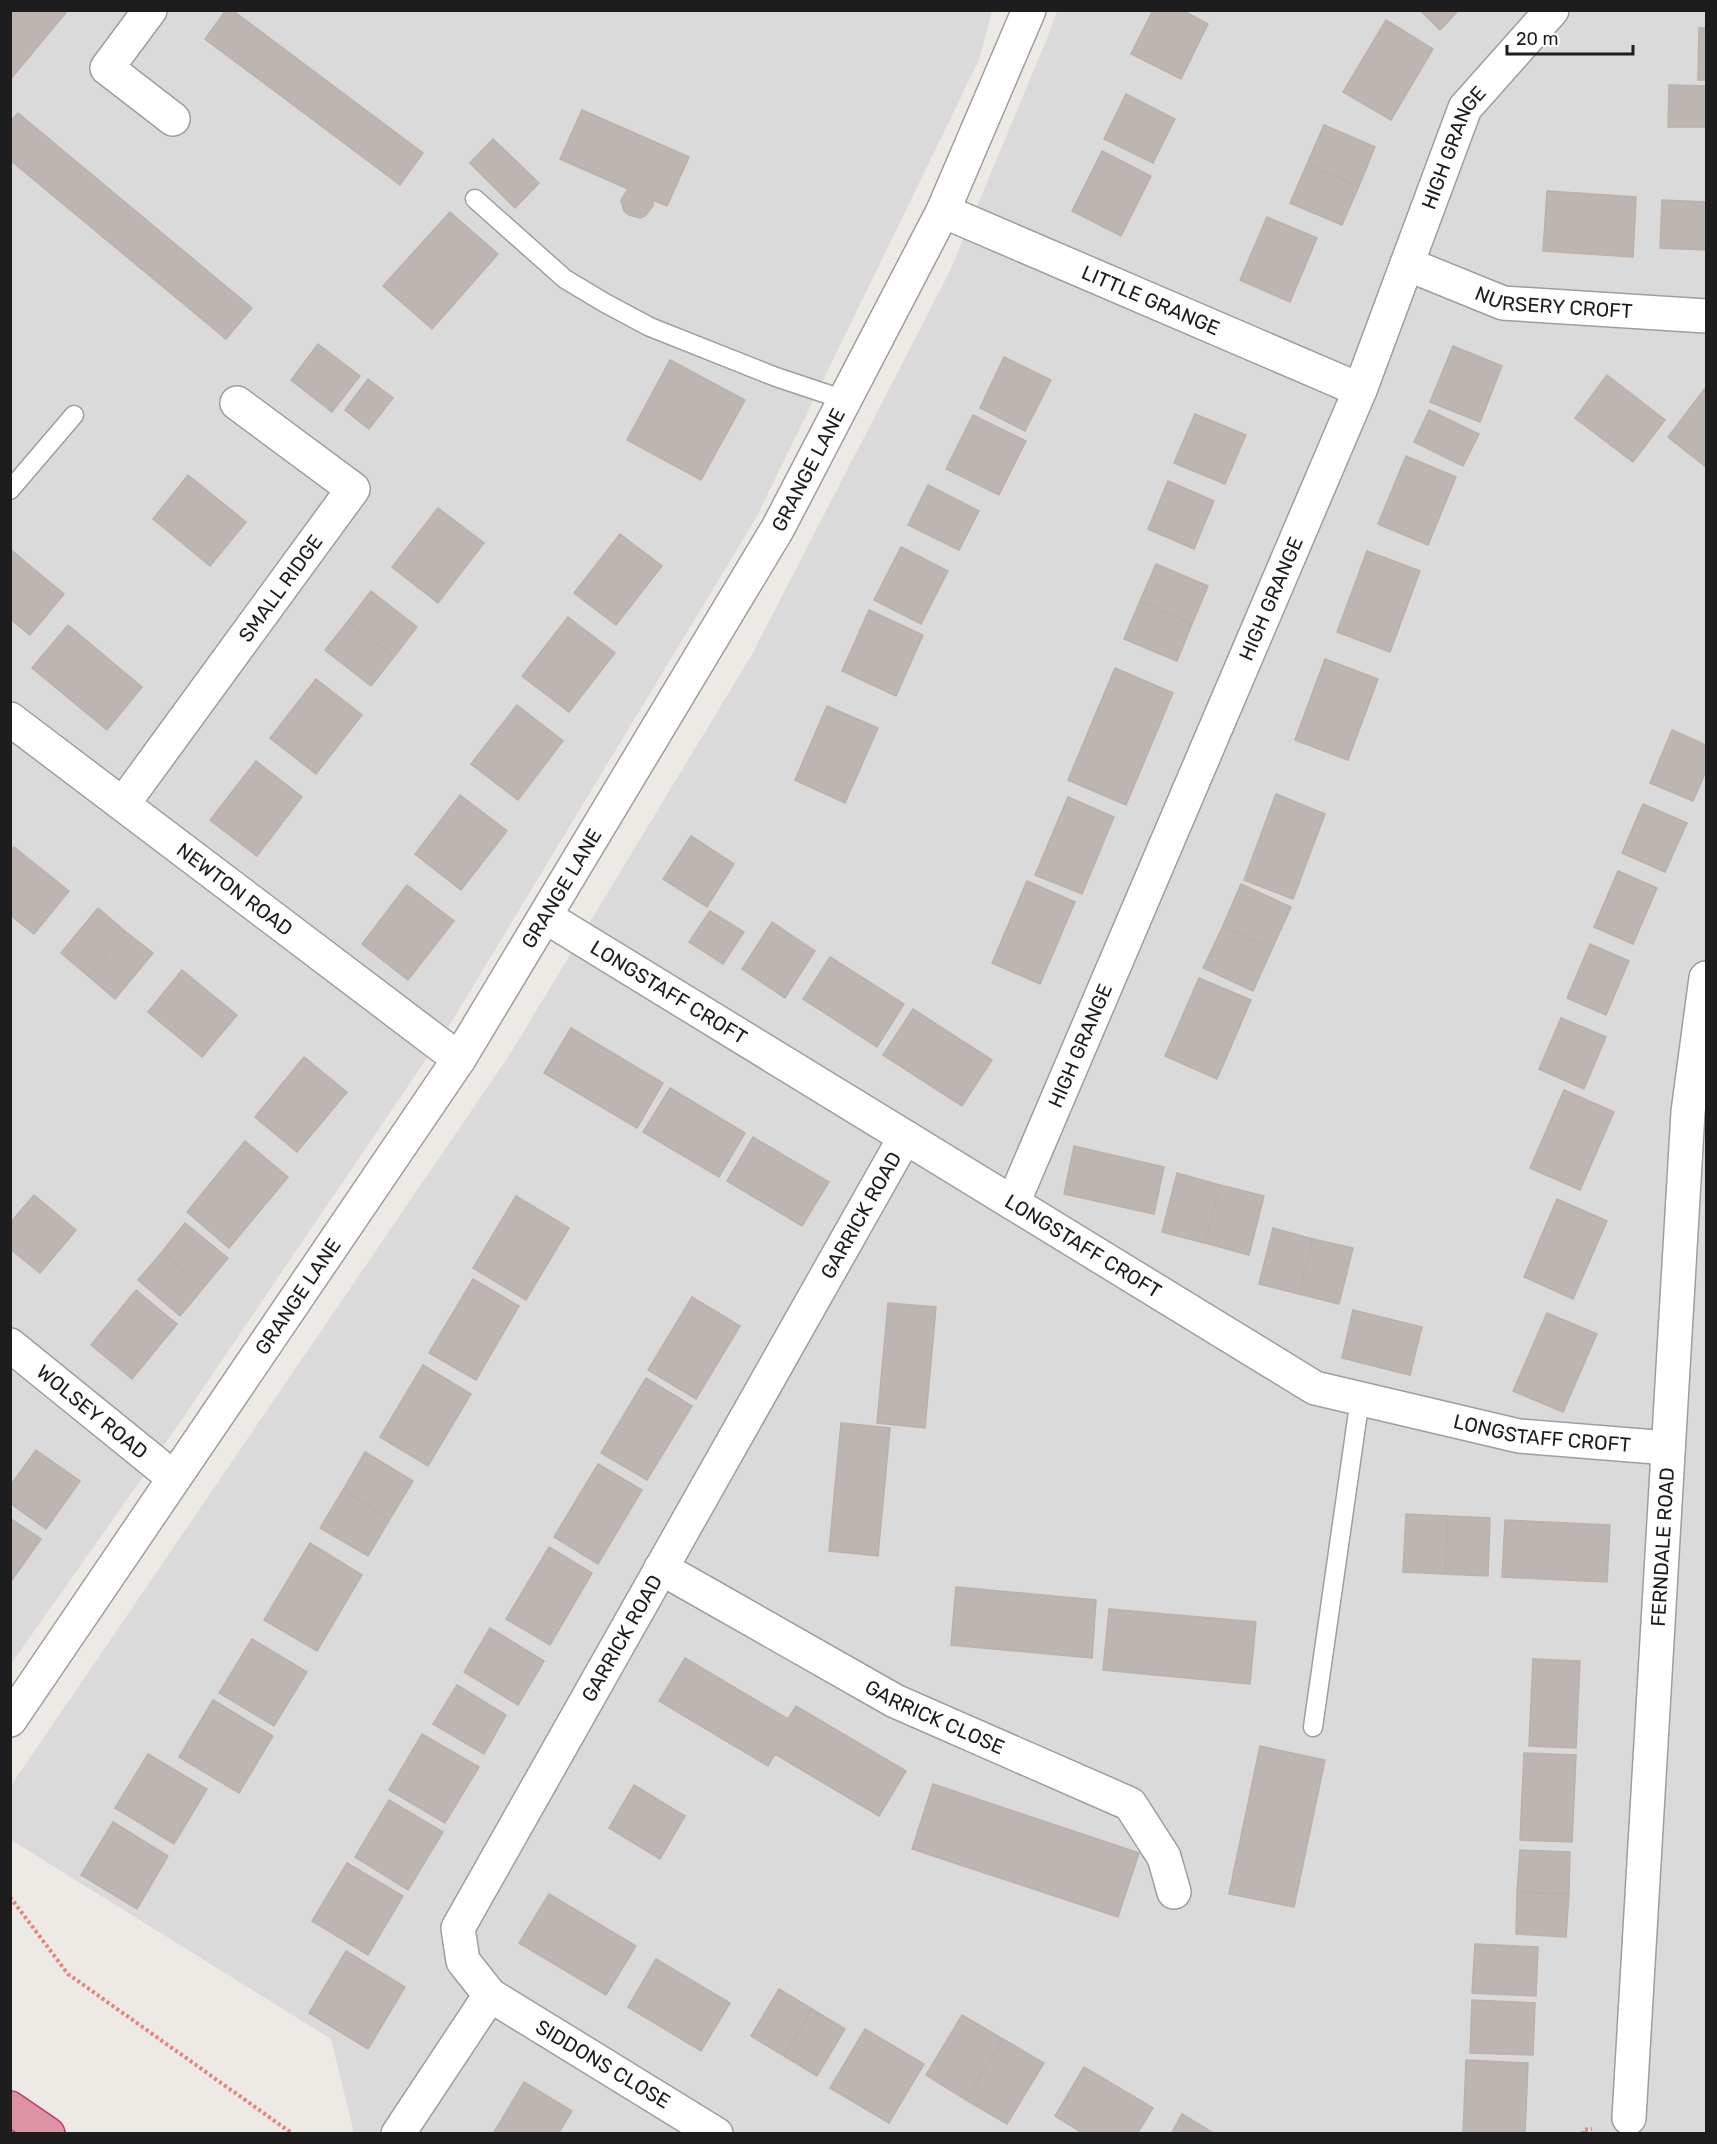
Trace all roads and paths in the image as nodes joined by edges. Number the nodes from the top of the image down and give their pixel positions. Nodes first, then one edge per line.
1 (150, 10) edge
2 (1029, 10) edge
3 (1552, 10) edge
4 (173, 119) dead end
5 (475, 199) dead end
6 (943, 211) junction
7 (1407, 264) junction
8 (1707, 316) edge
9 (1360, 390) junction
10 (845, 399) junction
11 (237, 403) dead end
12 (74, 415) dead end
13 (10, 490) edge
14 (10, 718) edge
15 (123, 804) junction
16 (546, 917) junction
17 (1707, 978) edge
18 (459, 1059) junction
19 (1697, 1114) edge
20 (905, 1137) junction
21 (1013, 1203) junction
22 (10, 1345) edge
23 (1360, 1398) junction
24 (1668, 1448) junction
25 (174, 1478) junction
26 (661, 1568) junction
27 (10, 1720) edge
28 (1313, 1727) dead end
29 (1174, 1892) dead end
30 (10, 1898) edge
31 (490, 1995) junction
32 (10, 2108) edge
33 (1629, 2118) dead end
34 (48, 2133) edge
35 (292, 2133) edge
36 (398, 2133) edge
37 (716, 2133) edge

1 - 4 street
2 - 6 street, GRANGE LANE
3 - 7 street, HIGH GRANGE
5 - 10 lane
6 - 9 street, LITTLE GRANGE
6 - 10 street, GRANGE LANE
7 - 8 street, NURSERY CROFT
7 - 9 street, HIGH GRANGE
9 - 21 street, HIGH GRANGE
10 - 16 street, GRANGE LANE
11 - 15 street, SMALL RIDGE
12 - 13 lane
14 - 15 street, NEWTON ROAD
15 - 18 street, NEWTON ROAD
16 - 18 street, GRANGE LANE
16 - 20 street, LONGSTAFF CROFT
17 - 19 street, FERNDALE ROAD
18 - 25 street, GRANGE LANE
19 - 24 street, FERNDALE ROAD
20 - 21 street, LONGSTAFF CROFT
20 - 26 street, GARRICK ROAD
21 - 23 street, LONGSTAFF CROFT
22 - 25 street, WOLSEY ROAD
23 - 24 street, LONGSTAFF CROFT
23 - 28 lane
24 - 33 street, FERNDALE ROAD
25 - 27 street, GRANGE LANE
26 - 29 street, GARRICK CLOSE
26 - 31 street, GARRICK ROAD
30 - 35 path
31 - 36 street
31 - 37 street, SIDDONS CLOSE
32 - 34 highway

